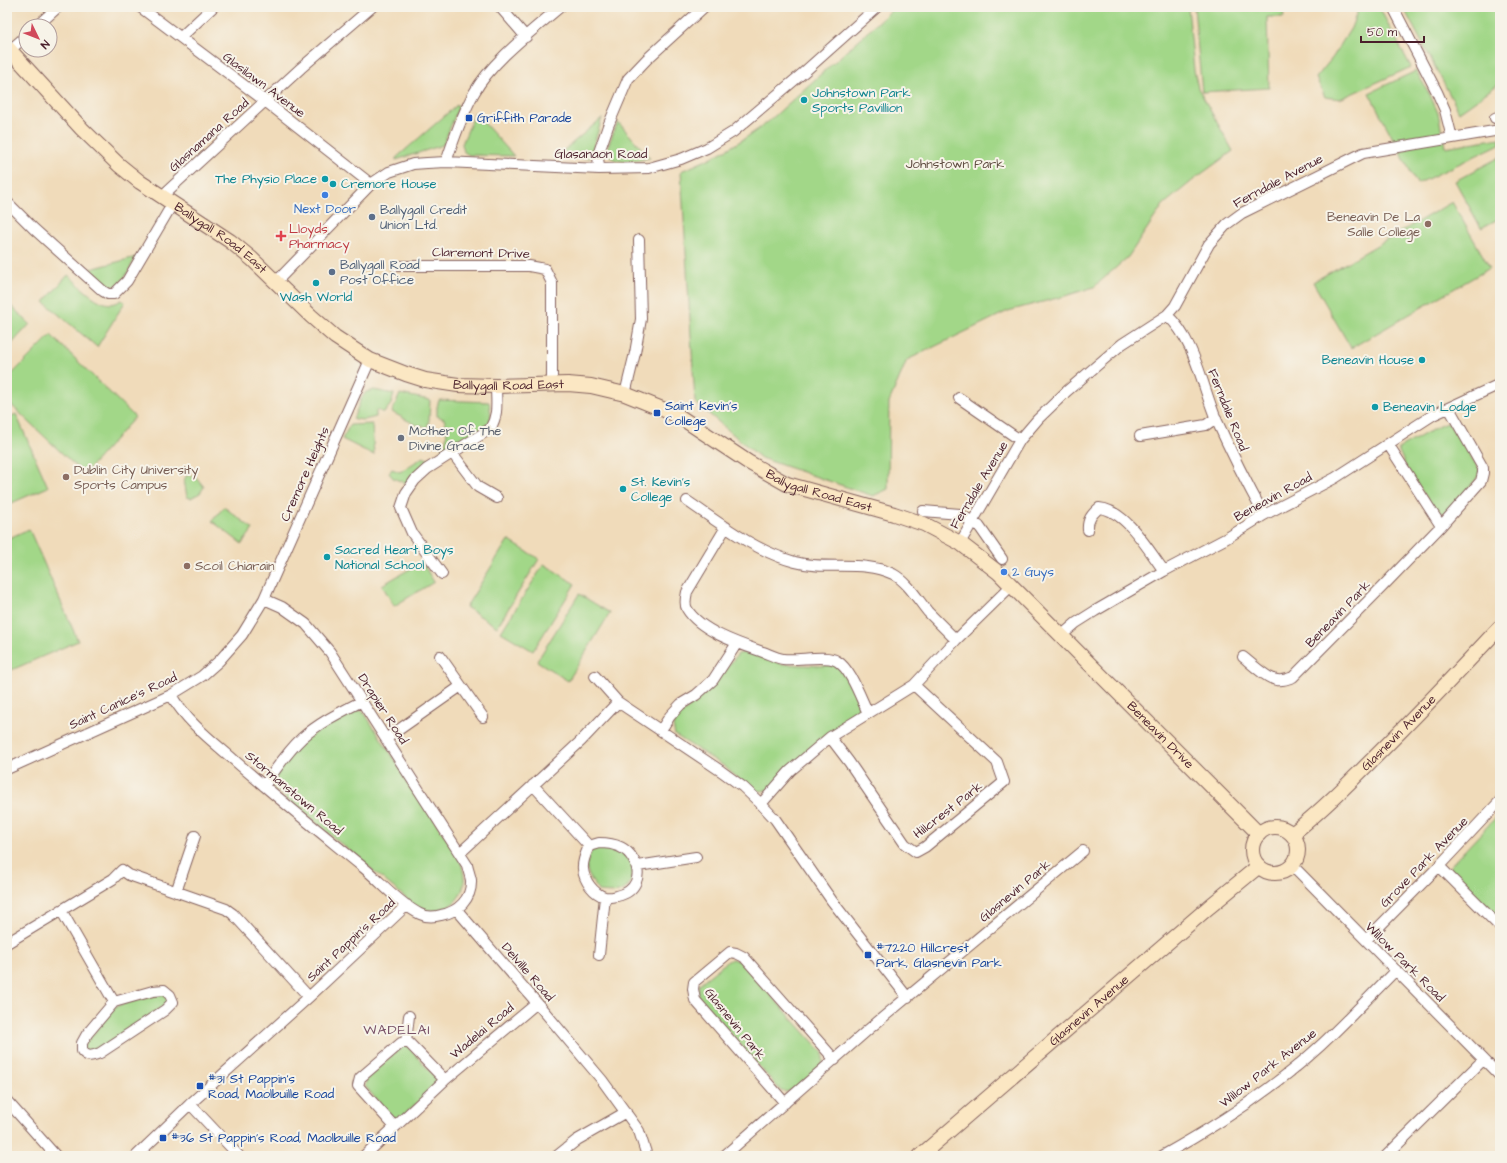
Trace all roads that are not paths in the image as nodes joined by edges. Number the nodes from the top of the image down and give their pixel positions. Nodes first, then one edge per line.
1 (58, 7) edge
2 (140, 7) edge
3 (213, 7) edge
4 (372, 7) edge
5 (500, 7) edge
6 (560, 7) edge
7 (704, 7) edge
8 (877, 7) edge
9 (1393, 7) edge
10 (46, 18) edge
11 (526, 37) junction
12 (181, 38) junction
13 (18, 42) edge
14 (8, 49) edge
15 (265, 101) junction
16 (1500, 130) edge
17 (1452, 138) junction
18 (446, 162) junction
19 (599, 169) junction
20 (371, 184) junction
21 (167, 200) junction
22 (7, 202) edge
23 (639, 240) dead end
24 (396, 266) dead end
25 (276, 282) junction
26 (1167, 315) junction
27 (370, 360) junction
28 (552, 384) junction
29 (1500, 384) edge
30 (496, 386) junction
31 (625, 394) junction
32 (959, 398) dead end
33 (1449, 408) junction
34 (1216, 418) junction
35 (1140, 436) dead end
36 (1020, 440) junction
37 (1388, 444) junction
38 (453, 454) junction
39 (497, 498) dead end
40 (687, 501) dead end
41 (923, 511) dead end
42 (1264, 515) junction
43 (972, 521) junction
44 (1441, 526) junction
45 (726, 527) junction
46 (1088, 530) dead end
47 (960, 543) junction
48 (1002, 559) dead end
49 (1164, 571) junction
50 (442, 574) dead end
51 (1011, 586) junction
52 (264, 599) junction
53 (1500, 628) edge
54 (1061, 636) junction
55 (956, 640) junction
56 (736, 643) junction
57 (440, 656) dead end
58 (1243, 657) dead end
59 (595, 676) dead end
60 (914, 685) junction
61 (461, 686) junction
62 (171, 695) junction
63 (362, 702) junction
64 (618, 702) junction
65 (868, 713) junction
66 (483, 716) dead end
67 (661, 730) junction
68 (830, 737) junction
69 (387, 738) junction
70 (7, 769) edge
71 (533, 785) junction
72 (264, 786) junction
73 (1500, 801) edge
74 (761, 804) junction
75 (1259, 834) junction
76 (1292, 834) junction
77 (195, 836) dead end
78 (589, 846) junction
79 (1083, 851) dead end
80 (460, 853) junction
81 (696, 857) dead end
82 (1292, 865) junction
83 (638, 866) junction
84 (1259, 866) junction
85 (1439, 866) junction
86 (176, 892) junction
87 (605, 897) junction
88 (407, 905) junction
89 (61, 910) junction
90 (457, 910) junction
91 (1500, 926) edge
92 (1366, 940) junction
93 (7, 943) edge
94 (599, 956) dead end
95 (1396, 970) junction
96 (309, 997) junction
97 (908, 998) junction
98 (114, 1002) junction
99 (537, 1003) junction
100 (409, 1016) dead end
101 (406, 1042) junction
102 (835, 1060) junction
103 (1483, 1060) junction
104 (1500, 1076) edge
105 (444, 1080) junction
106 (7, 1101) edge
107 (785, 1103) junction
108 (190, 1104) junction
109 (626, 1112) junction
110 (395, 1127) junction
111 (56, 1156) edge
112 (136, 1156) edge
113 (240, 1156) edge
114 (364, 1156) edge
115 (557, 1156) edge
116 (647, 1156) edge
117 (724, 1156) edge
118 (920, 1156) edge
119 (1162, 1156) edge
120 (1386, 1156) edge

1 - 10 street
2 - 12 street, Glasilawn Avenue
3 - 12 street
4 - 15 street, Glasnamana Road
5 - 11 street
6 - 11 street
7 - 19 street
8 - 19 street, Glasanaon Road
9 - 17 street
11 - 18 street
12 - 15 street, Glasilawn Avenue
13 - 14 street
14 - 21 street, Ballygall Road East
15 - 20 street, Glasilawn Avenue
15 - 21 street, Glasnamana Road
16 - 17 street, Ferndale Avenue
17 - 26 street, Ferndale Avenue
18 - 19 street, Glasanaon Road
18 - 20 street, Glasanaon Road
20 - 25 street, Glasanaon Road
21 - 22 street, Glasnamana Road
21 - 25 street, Ballygall Road East
23 - 31 street
24 - 28 street, Claremont Drive
25 - 27 street, Ballygall Road East
26 - 34 street, Ferndale Road
26 - 36 street, Ferndale Avenue
27 - 30 street, Ballygall Road East
27 - 52 street, Cremore Heights
28 - 30 street, Ballygall Road East
28 - 31 street, Ballygall Road East
29 - 33 street, Beneavin Road
30 - 38 street
31 - 47 street, Ballygall Road East
32 - 36 street, Ferndale Avenue
33 - 37 street, Beneavin Road
33 - 44 street, Beneavin Park
34 - 35 street
34 - 42 street, Ferndale Road
36 - 43 street, Ferndale Avenue
37 - 42 street, Beneavin Road
37 - 44 street
38 - 39 street
38 - 50 street
40 - 45 street
41 - 43 street
42 - 49 street, Beneavin Road
43 - 47 street, Ferndale Avenue
43 - 48 street
44 - 58 street, Beneavin Park
45 - 55 street
45 - 56 street
46 - 49 street
47 - 51 street, Ballygall Road East
49 - 54 street, Beneavin Road
51 - 54 street, Ballygall Road East
51 - 55 street
52 - 62 street, Saint Canice's Road
52 - 63 street, Drapier Road
53 - 76 street, Glasnevin Avenue
54 - 75 street, Beneavin Drive
55 - 60 street
56 - 65 street
56 - 67 street
57 - 61 street
59 - 64 street
60 - 65 street
60 - 68 street, Hillcrest Park
61 - 66 street
61 - 69 street
62 - 70 street, Saint Canice's Road
62 - 72 street, Stormanstown Road
63 - 69 street, Drapier Road
63 - 72 street
64 - 67 street
64 - 71 street
65 - 68 street
67 - 74 street
68 - 74 street
69 - 80 street, Drapier Road
71 - 78 street
71 - 80 street
72 - 88 street, Stormanstown Road
73 - 85 street, Grove Park Avenue
74 - 97 street
75 - 76 street
75 - 84 street
76 - 82 street
77 - 86 street
78 - 83 street
78 - 87 street
79 - 97 street, Glasnevin Park
80 - 90 street
81 - 83 street
82 - 84 street
82 - 92 street, Willow Park Road
83 - 87 street
84 - 118 street, Glasnevin Avenue
85 - 91 street
85 - 92 street, Grove Park Avenue
86 - 89 street
86 - 96 street
87 - 94 street
88 - 90 street, Saint Pappin's Road
88 - 96 street, Saint Pappin's Road
89 - 93 street
89 - 98 street
90 - 99 street, Delville Road
92 - 95 street, Willow Park Road
95 - 103 street, Willow Park Road
95 - 119 street, Willow Park Avenue
96 - 108 street, Saint Pappin's Road
97 - 102 street, Glasnevin Park
98 - 98 street
99 - 105 street, Wadelai Road
99 - 109 street, Delville Road
100 - 101 street
101 - 105 street
101 - 110 street
102 - 107 street, Glasnevin Park
102 - 107 street, Glasnevin Park
103 - 104 street, Willow Park Road
103 - 120 street
105 - 110 street, Wadelai Road
106 - 111 street
107 - 117 street, Glasnevin Park
108 - 112 street, Saint Pappin's Road
108 - 113 street
109 - 115 street
109 - 116 street, Delville Road
110 - 114 street, Wadelai Road

